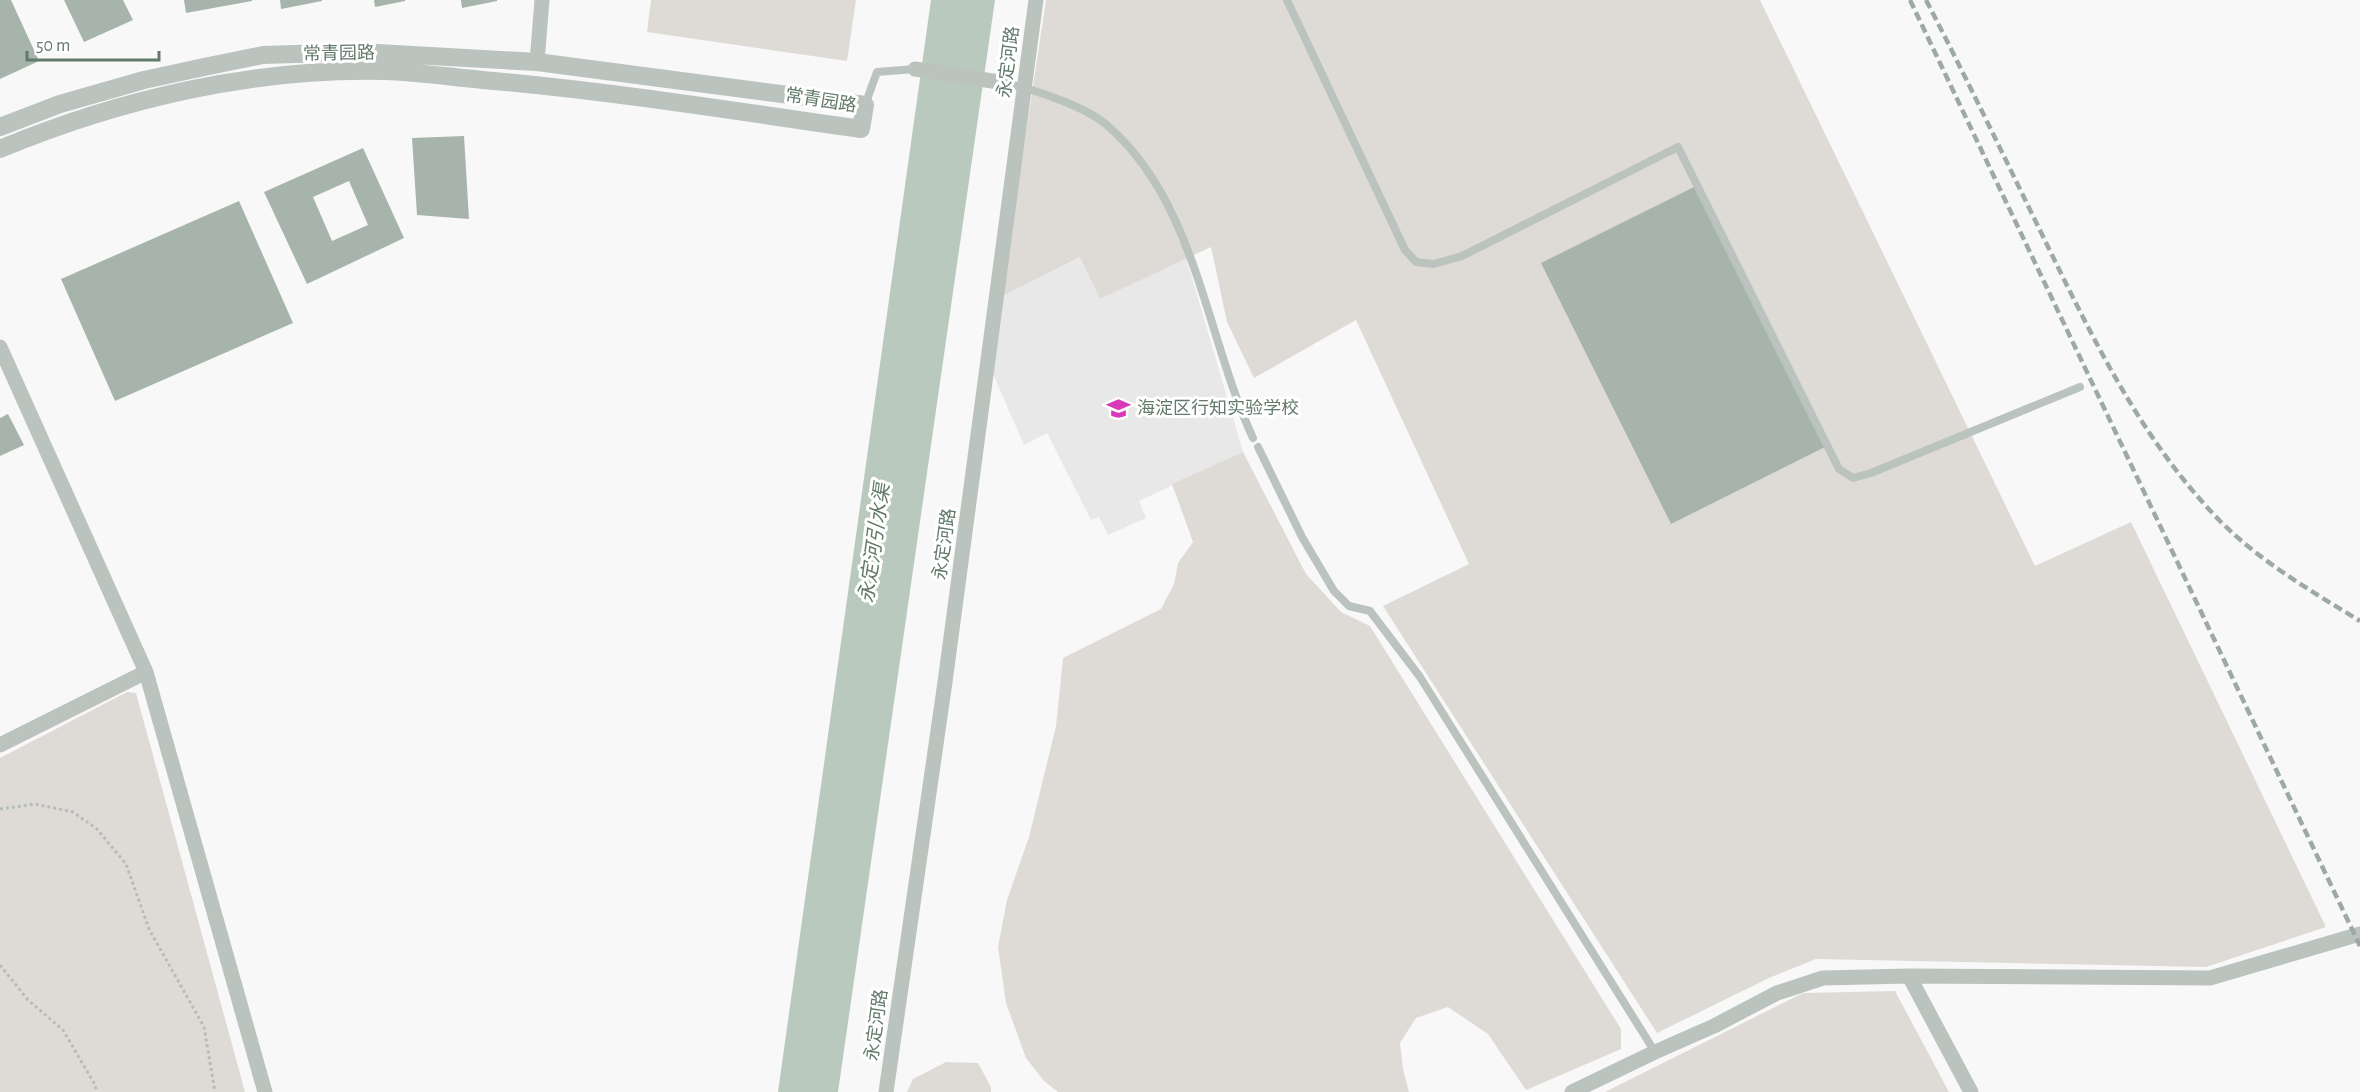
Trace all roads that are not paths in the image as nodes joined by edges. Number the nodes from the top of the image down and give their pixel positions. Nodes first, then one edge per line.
1 (542, 0) edge
2 (1036, 0) edge
3 (1287, 0) edge
4 (537, 62) junction
5 (915, 69) joint
6 (1005, 83) joint
7 (1025, 87) junction
8 (865, 105) junction
9 (0, 127) edge
10 (0, 149) edge
11 (0, 348) edge
12 (2080, 387) dead end
13 (1253, 438) dead end
14 (1258, 447) dead end
15 (146, 672) junction
16 (0, 746) edge
17 (2360, 934) edge
18 (1909, 976) junction
19 (1655, 1052) junction
20 (265, 1092) edge
21 (886, 1092) edge
22 (1572, 1092) edge
23 (1971, 1092) edge

1 - 4 street
2 - 7 street, 永定河路
3 - 12 lane
4 - 8 street, 常青园路
4 - 9 street, 常青园路
5 - 6 street
5 - 8 lane
6 - 7 lane
7 - 13 lane
7 - 21 street, 永定河路
8 - 10 street, 常青园路
11 - 15 street
14 - 19 lane
15 - 16 street
15 - 20 street
17 - 18 street
18 - 19 street
18 - 23 street
19 - 22 street

